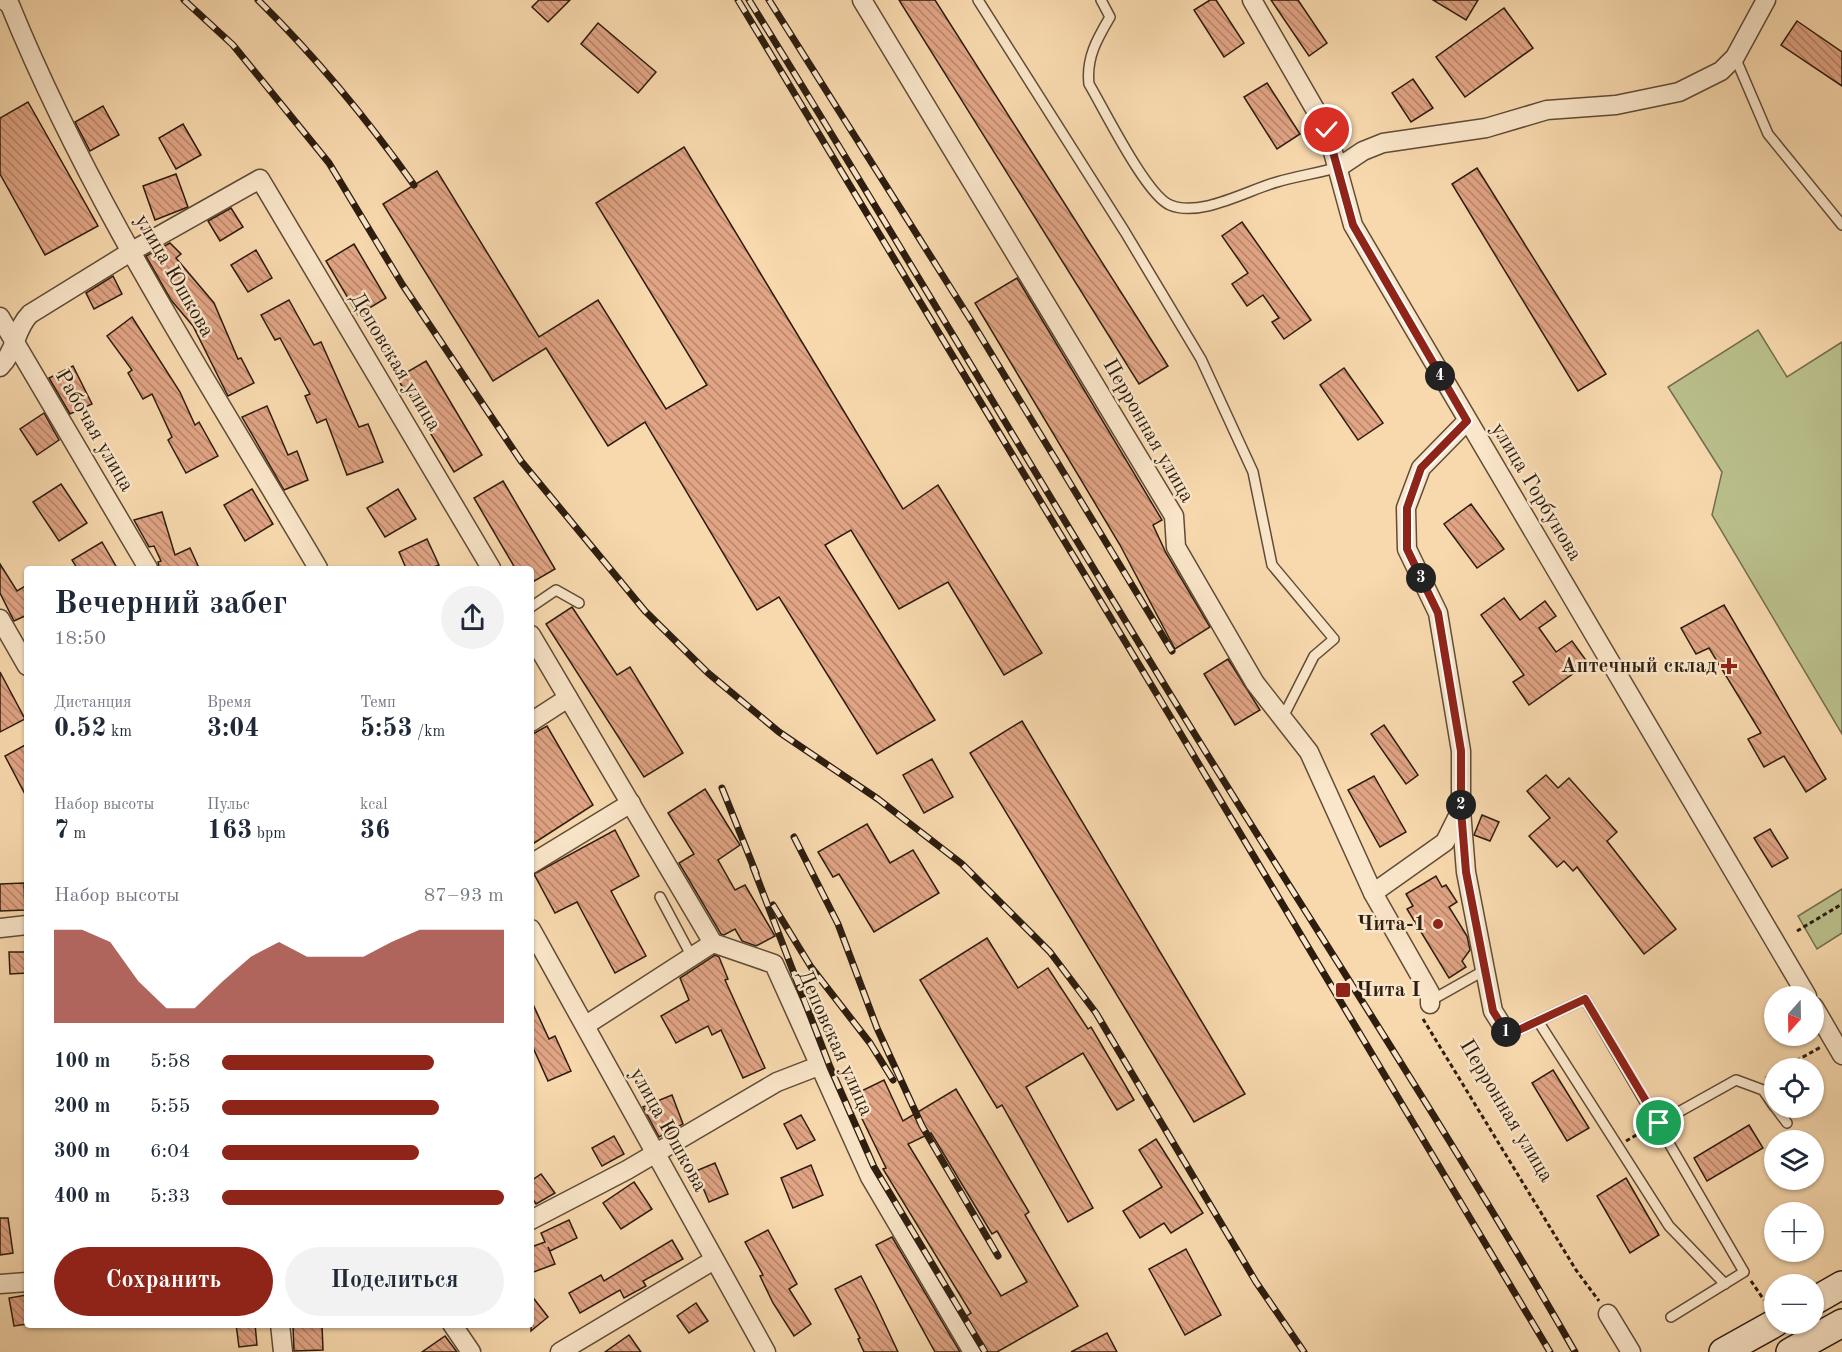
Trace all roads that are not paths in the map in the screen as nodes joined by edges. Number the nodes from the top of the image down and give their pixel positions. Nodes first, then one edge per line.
1 (4, 0) edge
2 (862, 0) edge
3 (978, 0) edge
4 (1101, 0) edge
5 (1252, 0) edge
6 (1766, 0) edge
7 (1735, 57) junction
8 (1339, 167) junction
9 (1842, 225) edge
10 (132, 251) junction
11 (0, 316) edge
12 (16, 344) junction
13 (0, 367) edge
14 (1467, 421) junction
15 (147, 566) edge
16 (317, 566) edge
17 (490, 566) edge
18 (579, 603) dead end
19 (534, 605) edge
20 (0, 619) edge
21 (534, 640) edge
22 (24, 661) edge
23 (568, 698) junction
24 (1282, 719) junction
25 (534, 720) edge
26 (631, 803) junction
27 (1461, 810) junction
28 (534, 862) edge
29 (1373, 893) junction
30 (660, 897) dead end
31 (24, 925) edge
32 (0, 928) edge
33 (534, 934) edge
34 (713, 943) junction
35 (692, 957) junction
36 (1485, 970) junction
37 (1801, 986) edge
38 (1430, 999) joint
39 (1538, 1021) junction
40 (586, 1024) junction
41 (1824, 1024) edge
42 (1508, 1035) joint
43 (1842, 1055) edge
44 (821, 1065) junction
45 (1764, 1091) edge
46 (1783, 1118) edge
47 (1787, 1123) dead end
48 (1657, 1124) junction
49 (654, 1155) junction
50 (534, 1218) edge
51 (714, 1260) junction
52 (24, 1282) edge
53 (0, 1284) edge
54 (1725, 1284) junction
55 (1842, 1285) edge
56 (1824, 1295) edge
57 (1608, 1314) road end
58 (1764, 1315) edge
59 (1671, 1317) dead end
60 (1842, 1323) edge
61 (280, 1328) edge
62 (455, 1328) edge
63 (283, 1352) edge
64 (471, 1352) edge
65 (561, 1352) edge
66 (766, 1352) edge
67 (973, 1352) edge
68 (1631, 1352) edge
69 (1723, 1352) edge
70 (1790, 1352) edge

1 - 10 street, улица Юшкова
2 - 24 street, Перронная улица
3 - 24 lane
4 - 8 lane
5 - 8 street, улица Горбунова
6 - 7 street
7 - 8 street
7 - 9 lane
8 - 14 street, улица Горбунова
10 - 12 street
10 - 16 street, улица Юшкова
10 - 17 street, Деповская улица
11 - 12 street, Рабочая улица
12 - 13 street
12 - 15 street, Рабочая улица
14 - 27 street
14 - 37 street, улица Горбунова
18 - 19 lane
20 - 22 street
21 - 23 street
23 - 25 street
23 - 26 street
24 - 29 street, Перронная улица
26 - 28 street
26 - 34 street
27 - 29 street
27 - 36 street
29 - 38 street, Перронная улица
30 - 35 lane
31 - 32 street
33 - 40 street, улица Юшкова
34 - 35 street
34 - 44 street, Деповская улица
35 - 40 street
36 - 38 lane
36 - 42 street
39 - 42 lane
39 - 48 lane
39 - 54 lane
40 - 49 street, улица Юшкова
41 - 43 street
44 - 49 street
44 - 67 street, Деповская улица
45 - 48 lane
46 - 47 lane
48 - 54 lane
49 - 50 street
49 - 51 street, улица Юшкова
51 - 65 street
51 - 66 street, улица Юшкова
52 - 53 street
54 - 59 lane
55 - 56 main road
57 - 68 street
58 - 69 main road
60 - 70 main road
61 - 63 street
62 - 64 street

